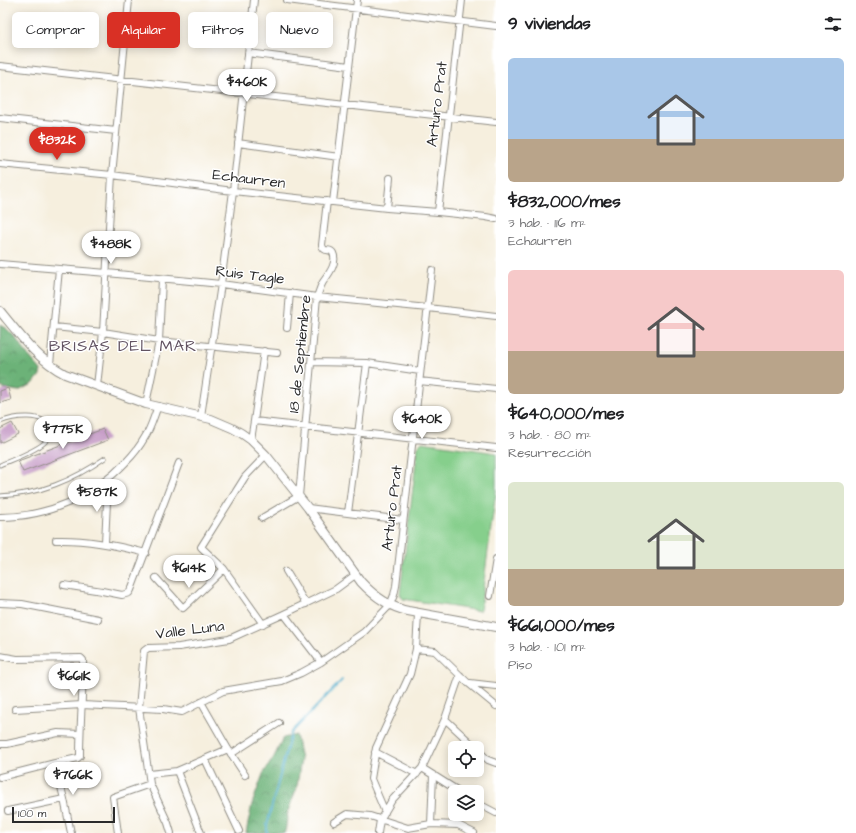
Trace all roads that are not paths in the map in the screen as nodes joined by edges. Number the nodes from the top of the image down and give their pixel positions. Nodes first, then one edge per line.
1 (129, 0) edge
2 (254, 0) edge
3 (287, 0) edge
4 (357, 0) edge
5 (462, 0) edge
6 (356, 9) junction
7 (460, 21) junction
8 (496, 26) edge
9 (248, 53) junction
10 (0, 66) edge
11 (350, 66) junction
12 (121, 80) junction
13 (244, 94) junction
14 (345, 105) junction
15 (448, 117) junction
16 (0, 118) edge
17 (496, 122) edge
18 (116, 131) junction
19 (238, 144) junction
20 (339, 157) junction
21 (0, 164) edge
22 (112, 175) junction
23 (390, 178) dead end
24 (233, 191) junction
25 (330, 202) junction
26 (387, 208) junction
27 (438, 212) junction
28 (496, 219) edge
29 (0, 264) edge
30 (59, 269) junction
31 (432, 270) dead end
32 (107, 273) junction
33 (162, 279) junction
34 (221, 284) junction
35 (290, 293) junction
36 (317, 297) junction
37 (428, 308) junction
38 (0, 311) edge
39 (496, 316) edge
40 (54, 327) junction
41 (287, 328) dead end
42 (103, 332) junction
43 (159, 341) junction
44 (211, 347) junction
45 (264, 351) junction
46 (277, 353) dead end
47 (311, 362) junction
48 (367, 363) junction
49 (50, 364) junction
50 (420, 371) junction
51 (419, 381) junction
52 (97, 386) junction
53 (496, 388) edge
54 (146, 404) junction
55 (158, 406) junction
56 (201, 416) junction
57 (254, 421) junction
58 (0, 422) edge
59 (306, 426) junction
60 (358, 432) junction
61 (413, 438) junction
62 (250, 440) junction
63 (496, 448) edge
64 (266, 455) junction
65 (105, 458) dead end
66 (179, 463) dead end
67 (0, 465) edge
68 (105, 482) junction
69 (0, 496) edge
70 (299, 496) junction
71 (308, 508) junction
72 (348, 512) junction
73 (0, 517) edge
74 (262, 518) dead end
75 (403, 520) junction
76 (56, 540) dead end
77 (105, 543) junction
78 (146, 553) junction
79 (496, 559) edge
80 (224, 569) junction
81 (286, 571) dead end
82 (355, 574) junction
83 (156, 578) dead end
84 (64, 585) dead end
85 (490, 596) dead end
86 (0, 603) edge
87 (306, 604) junction
88 (390, 605) junction
89 (284, 614) junction
90 (418, 614) junction
91 (98, 619) dead end
92 (263, 624) junction
93 (496, 626) edge
94 (416, 649) junction
95 (0, 656) edge
96 (321, 662) junction
97 (460, 675) junction
98 (468, 683) junction
99 (496, 686) edge
100 (201, 702) junction
101 (82, 705) junction
102 (496, 706) edge
103 (139, 708) junction
104 (15, 709) dead end
105 (445, 719) junction
106 (279, 723) dead end
107 (80, 734) junction
108 (468, 741) edge
109 (0, 744) edge
110 (230, 752) junction
111 (375, 752) junction
112 (484, 756) edge
113 (205, 759) junction
114 (55, 763) junction
115 (496, 763) edge
116 (422, 768) junction
117 (177, 771) junction
118 (149, 774) junction
119 (417, 774) junction
120 (245, 775) dead end
121 (433, 775) junction
122 (0, 777) edge
123 (150, 784) junction
124 (449, 785) edge
125 (64, 799) junction
126 (484, 807) edge
127 (8, 811) dead end
128 (385, 812) junction
129 (496, 813) edge
130 (380, 820) junction
131 (334, 822) dead end
132 (431, 824) junction
133 (239, 831) dead end
134 (71, 833) edge
135 (118, 833) edge
136 (171, 833) edge
137 (201, 833) edge
138 (378, 833) edge
139 (474, 833) edge

1 - 12 street
2 - 9 street
3 - 6 street
4 - 6 street, 18 de Septiembre
5 - 7 street, Arturo Prat
6 - 7 street
6 - 11 street, 18 de Septiembre
7 - 8 street
7 - 15 street, Arturo Prat
9 - 11 street
9 - 13 street
10 - 12 street
11 - 14 street, 18 de Septiembre
12 - 13 street
12 - 18 street
13 - 14 street
13 - 19 street
14 - 15 street
14 - 20 street, 18 de Septiembre
15 - 17 street
15 - 27 street, Arturo Prat
16 - 18 street
18 - 22 street
19 - 20 street
19 - 24 street
20 - 25 street, 18 de Septiembre
21 - 22 street, Echaurren
22 - 24 street, Echaurren
22 - 32 street
23 - 26 street
24 - 25 street, Echaurren
24 - 34 street
25 - 26 street, Echaurren
25 - 36 street, 18 de Septiembre
26 - 27 street, Echaurren
27 - 28 street, Echaurren
29 - 30 street, Ruis Tagle
30 - 32 street, Ruis Tagle
30 - 40 street
31 - 37 street, Arturo Prat
32 - 33 street, Ruis Tagle
32 - 42 street
33 - 34 street, Ruis Tagle
33 - 43 street
34 - 35 street, Ruis Tagle
34 - 44 street
35 - 36 street, Ruis Tagle
35 - 41 street
36 - 37 street, Ruis Tagle
36 - 47 street, 18 de Septiembre
37 - 39 street, Ruis Tagle
37 - 50 street, Arturo Prat
38 - 49 street
40 - 42 street
40 - 49 street
42 - 43 street
42 - 52 street
43 - 44 street
43 - 54 street
44 - 45 street
44 - 56 street
45 - 46 street
45 - 57 street
47 - 48 street
47 - 59 street, 18 de Septiembre
48 - 50 street
48 - 60 street
49 - 52 street
50 - 51 street, Arturo Prat
51 - 53 street
51 - 61 street, Arturo Prat
52 - 54 street
54 - 55 street
55 - 56 street
55 - 68 street
56 - 62 street
57 - 59 street
57 - 62 street
58 - 67 lane
59 - 60 street
59 - 70 street, 18 de Septiembre
60 - 61 street
60 - 72 street
61 - 63 street
61 - 75 street, Arturo Prat
62 - 64 street
64 - 70 street
64 - 80 street
65 - 69 lane
66 - 78 street
68 - 73 street
68 - 77 street
70 - 71 street
70 - 74 street
71 - 72 street
71 - 82 street
72 - 75 street
75 - 88 street, Arturo Prat
76 - 77 street
77 - 78 street
78 - 84 street
79 - 85 street
80 - 83 street
80 - 92 street
81 - 87 street
82 - 87 street, Valle Luna
82 - 88 street
86 - 91 street
87 - 89 street, Valle Luna
88 - 90 street
88 - 96 street
89 - 92 street, Valle Luna
89 - 96 street
90 - 93 street
90 - 94 street
92 - 103 street, Valle Luna
94 - 97 street
94 - 111 street
95 - 101 street
96 - 100 street
97 - 98 street
97 - 105 street
98 - 99 street
98 - 102 street
100 - 103 street
100 - 110 street
101 - 103 street
101 - 104 street
101 - 107 street
103 - 118 street, Valle Luna
105 - 108 street
105 - 116 street
106 - 110 street
107 - 109 street
107 - 114 street
110 - 113 street
110 - 120 street
111 - 119 street
111 - 128 street
112 - 115 street
113 - 117 street
113 - 133 street
114 - 122 street
114 - 125 street
116 - 119 street
116 - 121 street
117 - 118 street
117 - 137 street
118 - 123 street, Valle Luna
119 - 128 street
121 - 124 street
121 - 132 street
123 - 135 street
123 - 136 street, Valle Luna
125 - 127 street
125 - 134 street
126 - 129 street
128 - 130 street
130 - 131 street
130 - 132 street
130 - 138 street
132 - 139 street

